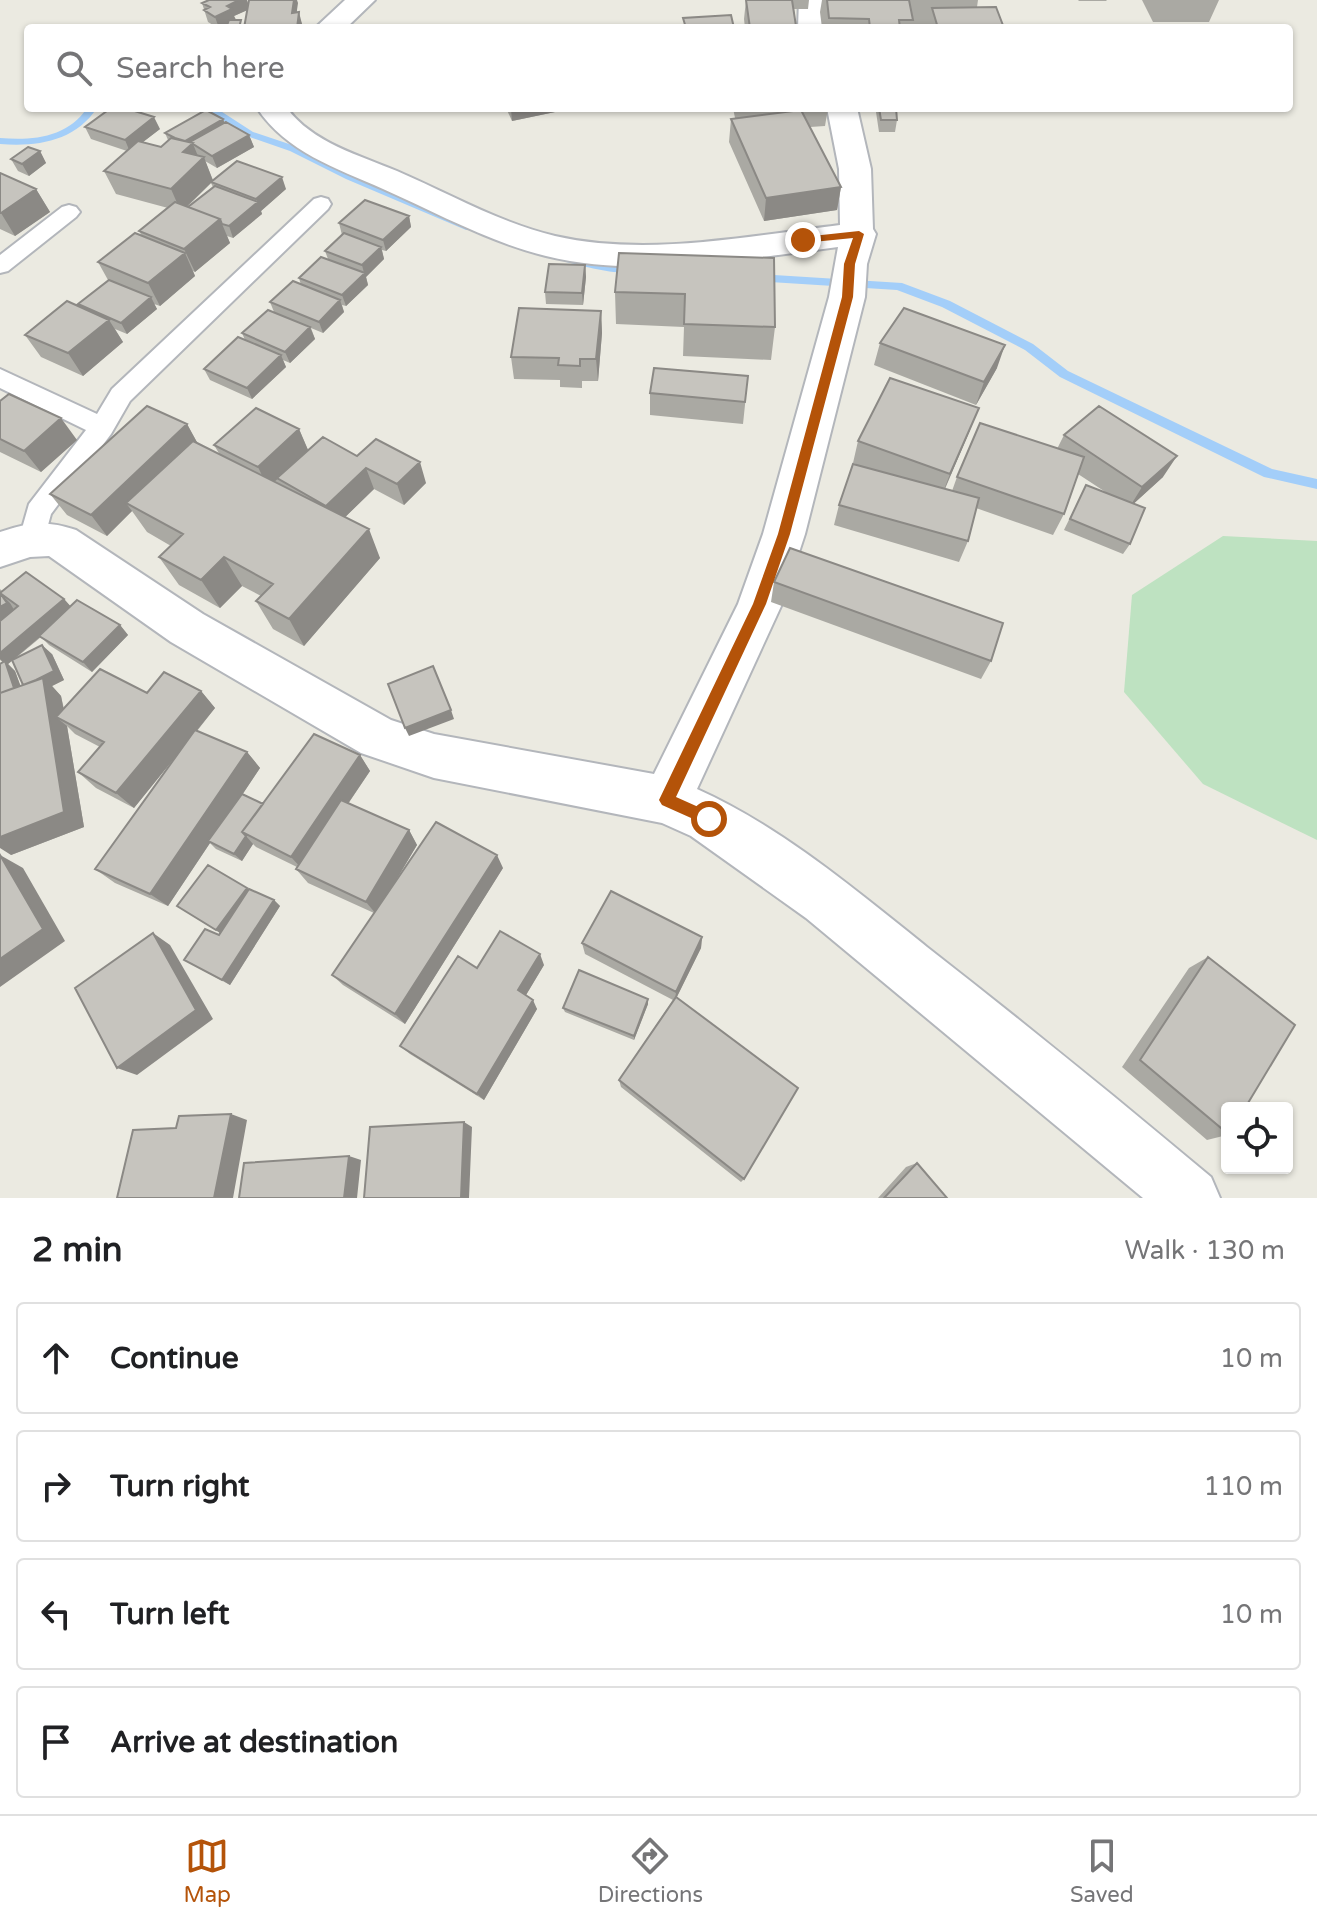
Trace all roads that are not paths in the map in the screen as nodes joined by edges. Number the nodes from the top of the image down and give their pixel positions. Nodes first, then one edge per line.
1 (361, 0) edge
2 (813, 0) edge
3 (334, 24) edge
4 (812, 24) edge
5 (275, 112) edge
6 (843, 112) edge
7 (321, 204) dead end
8 (69, 212) dead end
9 (852, 265) junction
10 (0, 266) edge
11 (0, 378) edge
12 (102, 427) junction
13 (16, 545) edge
14 (667, 800) junction
15 (1190, 1198) edge

1 - 3 street
2 - 4 street
5 - 9 street
6 - 9 street
7 - 12 lane
8 - 10 lane
9 - 14 street
11 - 12 lane
12 - 13 lane
13 - 14 street
14 - 15 street

